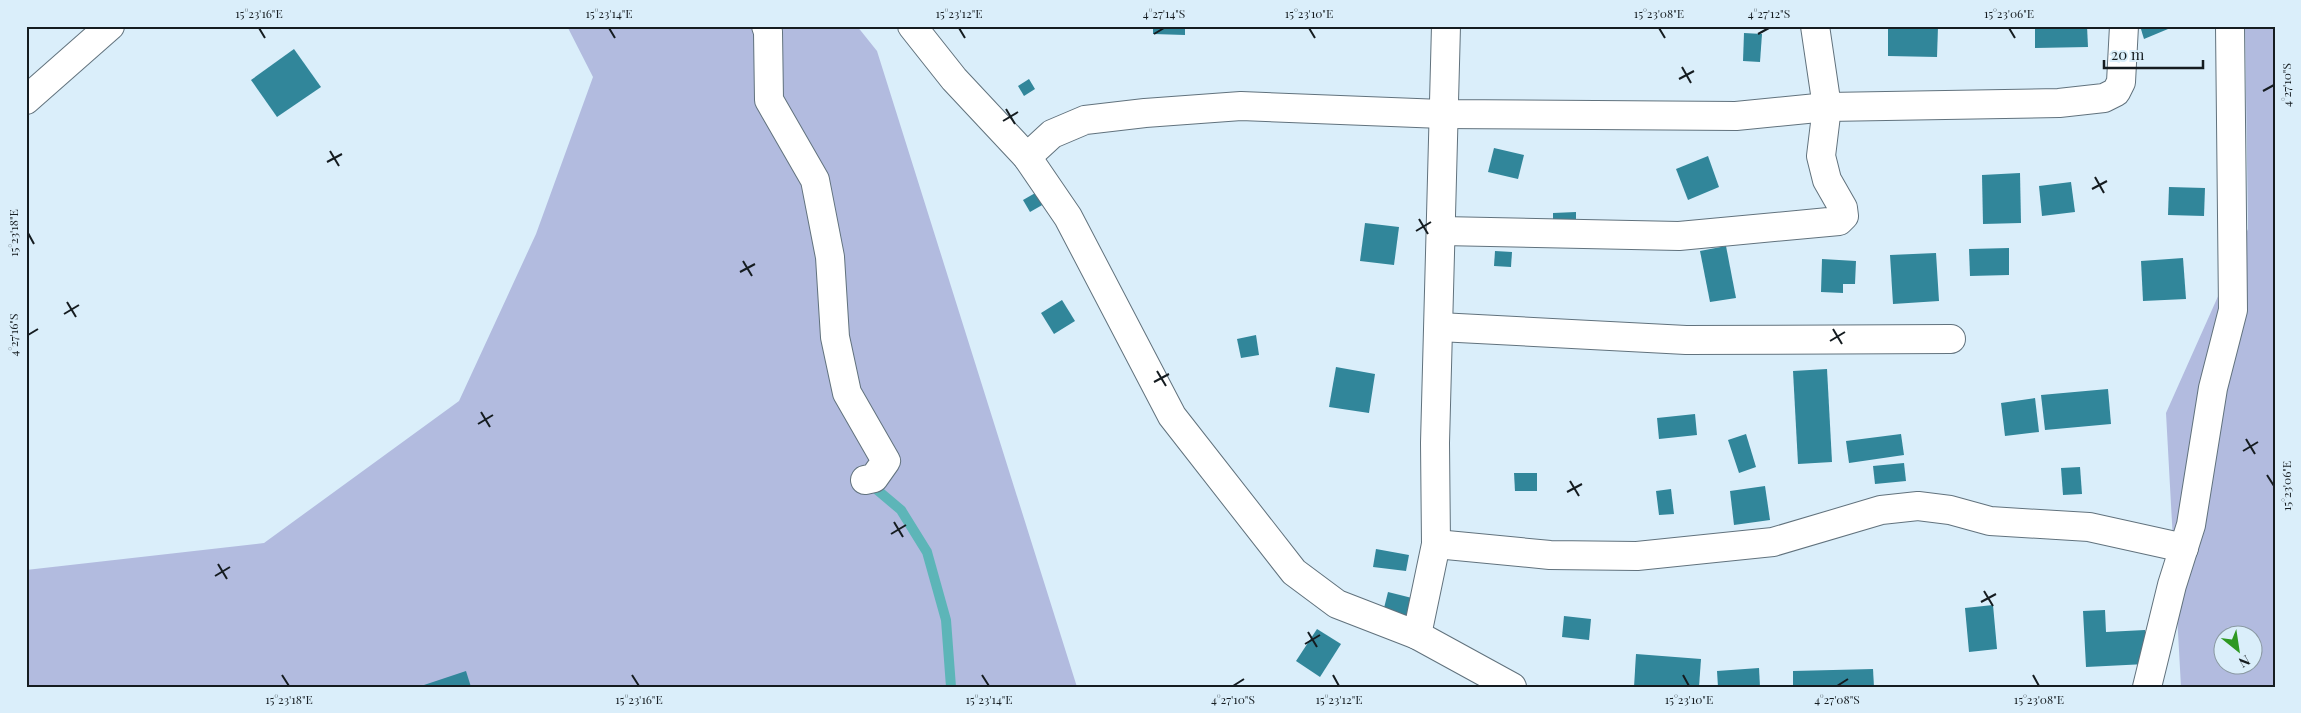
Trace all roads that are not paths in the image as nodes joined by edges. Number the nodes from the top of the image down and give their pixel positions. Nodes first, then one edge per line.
1 (110, 26) edge
2 (766, 26) edge
3 (912, 26) edge
4 (1446, 26) edge
5 (1815, 26) edge
6 (2124, 26) edge
7 (2230, 26) edge
8 (26, 100) edge
9 (1826, 107) junction
10 (1442, 114) junction
11 (1027, 157) junction
12 (1442, 231) junction
13 (1439, 327) junction
14 (1951, 339) dead end
15 (865, 480) dead end
16 (1436, 544) junction
17 (2184, 548) junction
18 (1417, 635) junction
19 (1512, 687) edge
20 (2147, 687) edge

1 - 8 street
2 - 15 street
3 - 11 street
4 - 10 street
5 - 9 street
6 - 9 street
7 - 17 street
9 - 10 street
9 - 12 street
10 - 11 street
10 - 12 street
11 - 18 street
12 - 13 street
13 - 14 street
13 - 16 street
16 - 17 street
16 - 18 street
17 - 20 street
18 - 19 street

